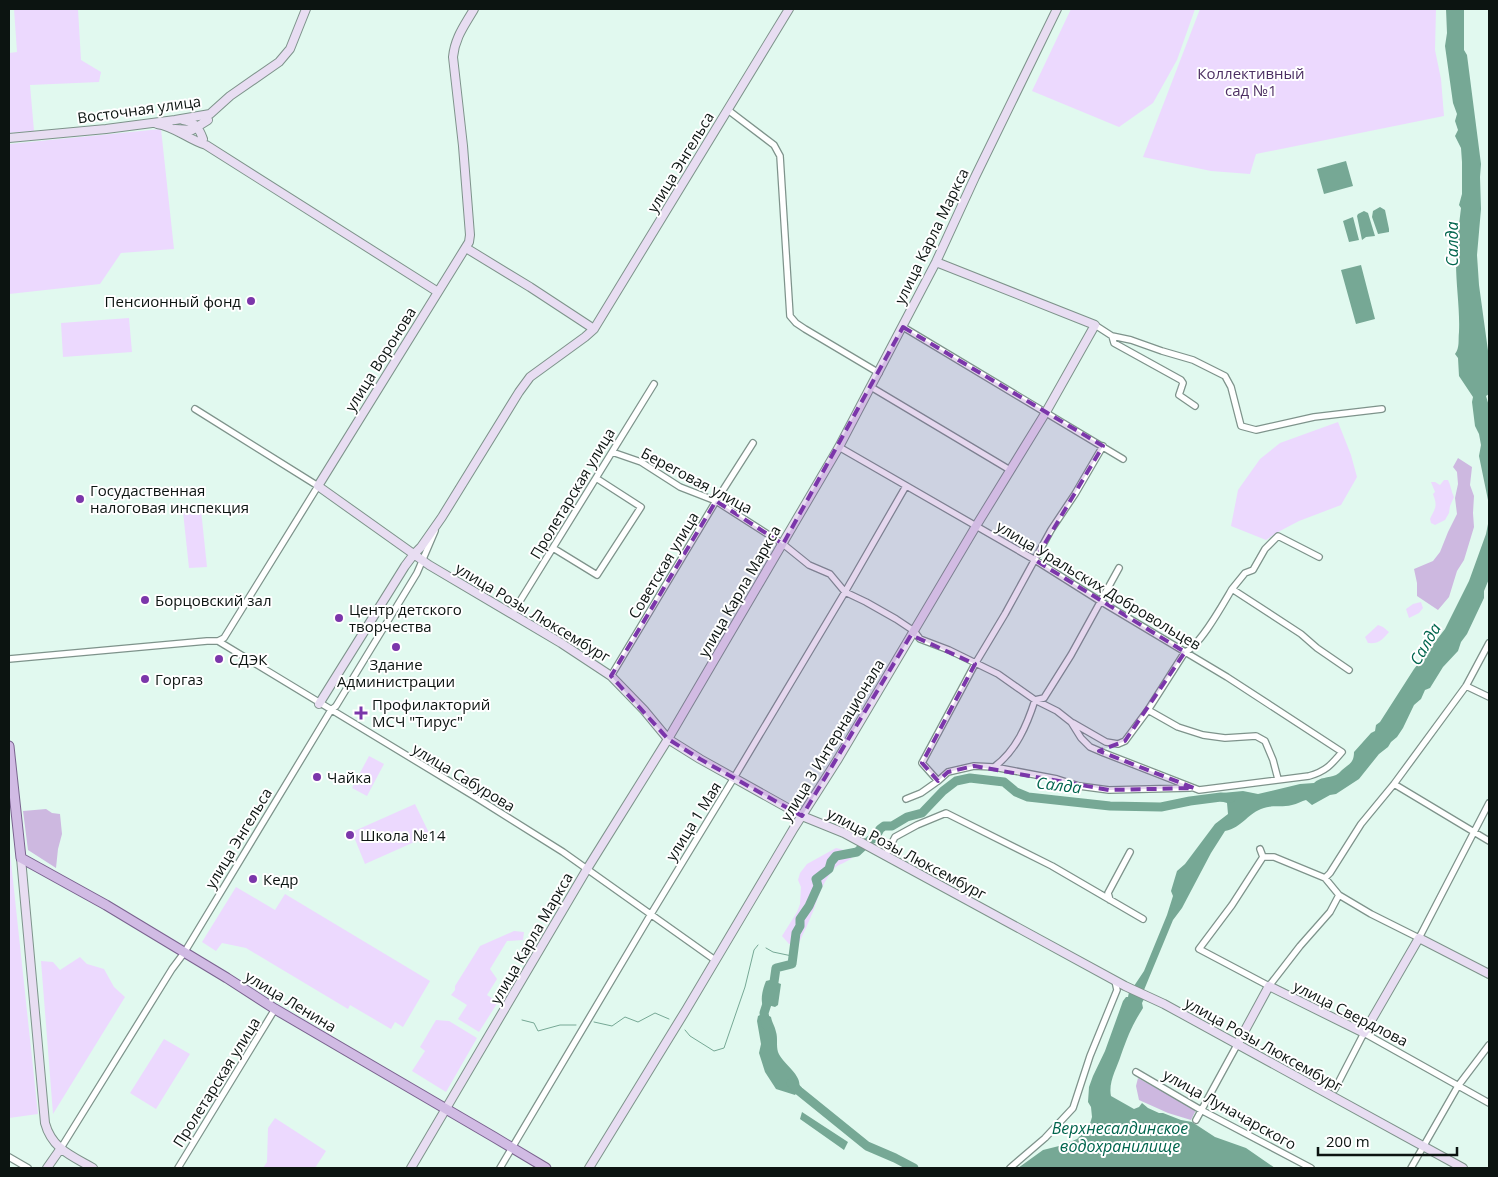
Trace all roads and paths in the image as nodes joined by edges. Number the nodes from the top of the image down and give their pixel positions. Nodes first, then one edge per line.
1 (306, 9) edge
2 (474, 9) edge
3 (789, 9) edge
4 (1057, 9) edge
5 (728, 110) junction
6 (209, 117) junction
7 (192, 119) junction
8 (152, 124) junction
9 (168, 127) junction
10 (198, 127) junction
11 (188, 131) junction
12 (9, 138) edge
13 (201, 142) junction
14 (466, 248) junction
15 (936, 262) junction
16 (438, 292) junction
17 (1095, 325) junction
18 (903, 326) junction
19 (594, 329) junction
20 (1112, 336) junction
21 (879, 373) junction
22 (654, 384) dead end
23 (871, 387) junction
24 (1195, 406) dead end
25 (195, 409) dead end
26 (1382, 409) dead end
27 (1046, 412) junction
28 (753, 443) dead end
29 (839, 446) junction
30 (1103, 446) junction
31 (612, 452) junction
32 (1124, 459) dead end
33 (1010, 470) junction
34 (596, 478) junction
35 (318, 486) junction
36 (906, 486) junction
37 (716, 501) junction
38 (442, 517) junction
39 (976, 526) junction
40 (783, 544) junction
41 (553, 548) junction
42 (414, 554) junction
43 (1319, 557) dead end
44 (423, 560) junction
45 (1035, 560) junction
46 (1119, 568) dead end
47 (1232, 589) junction
48 (845, 592) junction
49 (1100, 602) junction
50 (512, 614) junction
51 (914, 632) junction
52 (218, 641) junction
53 (1489, 643) edge
54 (1185, 652) junction
55 (9, 658) edge
56 (975, 664) junction
57 (1349, 670) dead end
58 (611, 676) junction
59 (1466, 686) junction
60 (1489, 697) edge
61 (1035, 700) junction
62 (319, 704) junction
63 (331, 710) junction
64 (1148, 710) junction
65 (1071, 722) junction
66 (668, 740) junction
67 (9, 746) edge
68 (1342, 752) joint
69 (994, 766) junction
70 (10, 770) edge
71 (734, 777) junction
72 (1278, 779) junction
73 (938, 781) junction
74 (1394, 784) junction
75 (1194, 788) junction
76 (906, 799) dead end
77 (1489, 803) edge
78 (802, 816) junction
79 (1474, 832) junction
80 (1489, 840) edge
81 (1260, 849) dead end
82 (1130, 852) dead end
83 (885, 856) junction
84 (1263, 856) junction
85 (21, 858) junction
86 (587, 869) junction
87 (1325, 878) junction
88 (1339, 896) junction
89 (1110, 900) junction
90 (650, 914) junction
91 (1143, 919) dead end
92 (1419, 938) junction
93 (184, 953) junction
94 (715, 960) junction
95 (1489, 974) edge
96 (1115, 980) junction
97 (1269, 986) junction
98 (275, 1009) junction
99 (1364, 1033) junction
100 (1237, 1045) junction
101 (1489, 1045) edge
102 (1136, 1072) dead end
103 (1458, 1086) junction
104 (1335, 1089) dead end
105 (1489, 1103) edge
106 (446, 1109) junction
107 (1201, 1110) junction
108 (1196, 1120) dead end
109 (512, 1147) junction
110 (1424, 1147) junction
111 (60, 1148) junction
112 (9, 1157) edge
113 (28, 1168) edge
114 (47, 1168) edge
115 (93, 1168) edge
116 (178, 1168) edge
117 (411, 1168) edge
118 (500, 1168) edge
119 (546, 1168) edge
120 (589, 1168) edge
121 (1010, 1168) edge
122 (1311, 1168) edge
123 (1411, 1168) edge
124 (1463, 1168) edge

1 - 6 street, Восточная улица
2 - 14 street, улица Воронова
3 - 5 street, улица Энгельса
4 - 15 street, улица Карла Маркса
5 - 19 street, улица Энгельса
5 - 21 street
6 - 7 street, Восточная улица
6 - 10 street
6 - 13 street
7 - 8 street, Восточная улица
7 - 10 street
7 - 11 street
8 - 9 street
8 - 12 street, Восточная улица
9 - 11 street
9 - 13 street
10 - 11 street
10 - 13 street
11 - 13 street
13 - 16 street
14 - 16 street, улица Воронова
14 - 19 street
15 - 17 street
15 - 18 street, улица Карла Маркса
16 - 35 street, улица Воронова
17 - 20 street
17 - 27 street, улица 3 Интернационала
18 - 21 street, улица Карла Маркса
18 - 27 street
19 - 38 street, улица Энгельса
20 - 24 street
20 - 26 street
21 - 23 street, улица Карла Маркса
22 - 31 street, Пролетарская улица
23 - 29 street, улица Карла Маркса
23 - 33 street
25 - 35 street
27 - 30 street
27 - 33 street, улица 3 Интернационала
28 - 37 street, Советская улица
29 - 36 street, улица Уральских Добровольцев
29 - 40 street, улица Карла Маркса
30 - 32 street
30 - 45 street
31 - 34 street, Пролетарская улица
31 - 37 street, Береговая улица
33 - 39 street, улица 3 Интернационала
34 - 41 street, Пролетарская улица
34 - 41 street
35 - 42 street, улица Розы Люксембург
35 - 52 street
36 - 39 street, улица Уральских Добровольцев
36 - 48 street, улица 1 Мая
37 - 40 street, Береговая улица
37 - 58 street, Советская улица
38 - 42 street, улица Энгельса
38 - 44 street, улица Энгельса
39 - 45 street, улица Уральских Добровольцев
39 - 51 street, улица 3 Интернационала
40 - 48 street, Береговая улица
40 - 66 street, улица Карла Маркса
41 - 50 street, Пролетарская улица
42 - 44 street, улица Розы Люксембург
42 - 62 street, улица Энгельса
43 - 47 street
44 - 50 street, улица Розы Люксембург
44 - 63 street, улица Энгельса
45 - 49 street, улица Уральских Добровольцев
45 - 56 street
46 - 49 street
47 - 54 street
47 - 57 street
48 - 51 street, Береговая улица
48 - 71 street, улица 1 Мая
49 - 54 street, улица Уральских Добровольцев
49 - 61 street
50 - 58 street, улица Розы Люксембург
51 - 56 street, Береговая улица
51 - 78 street, улица 3 Интернационала
52 - 55 street
52 - 62 street, улица Сабурова
53 - 59 street
54 - 64 street
54 - 68 street, улица Уральских Добровольцев
56 - 61 street, Береговая улица
56 - 73 street
58 - 66 street, улица Розы Люксембург
59 - 60 street
59 - 74 street
61 - 65 street, Береговая улица
61 - 69 street
62 - 63 street, улица Сабурова
63 - 86 street, улица Сабурова
63 - 93 street, улица Энгельса
64 - 65 street, Береговая улица
64 - 72 street
65 - 75 street, Береговая улица
66 - 71 street, улица Розы Люксембург
66 - 86 street, улица Карла Маркса
67 - 70 main road
68 - 72 street, Береговая улица
69 - 73 street
69 - 75 street
70 - 85 main road
71 - 78 street, улица Розы Люксембург
71 - 90 street, улица 1 Мая
72 - 75 street, Береговая улица
73 - 76 street
74 - 79 street
74 - 87 street
77 - 79 street
78 - 83 street, улица Розы Люксембург
78 - 94 street, улица 3 Интернационала
79 - 80 street
79 - 92 street
81 - 84 street
82 - 89 street
83 - 89 street
83 - 96 street, улица Розы Люксембург
84 - 87 street
84 - 97 street, улица Свердлова
85 - 93 main road, улица Ленина
85 - 111 street
86 - 90 street, улица Сабурова
86 - 106 street, улица Карла Маркса
87 - 88 street
88 - 92 street
88 - 97 street
89 - 91 street
90 - 94 street, улица Сабурова
90 - 109 street, улица 1 Мая
92 - 95 street
92 - 99 street
93 - 98 main road, улица Ленина
93 - 111 street, улица Энгельса
94 - 120 street, улица 3 Интернационала
96 - 100 street, улица Розы Люксембург
96 - 121 street
97 - 99 street, улица Свердлова
97 - 100 street
98 - 106 main road, улица Ленина
98 - 116 street, Пролетарская улица
99 - 103 street, улица Свердлова
99 - 104 street
100 - 107 street
100 - 110 street, улица Розы Люксембург
101 - 103 street
102 - 107 street, улица Луначарского
103 - 105 street, улица Свердлова
103 - 110 street
106 - 109 main road, улица Ленина
106 - 117 street, улица Карла Маркса
107 - 108 street
107 - 122 street, улица Луначарского
109 - 118 street, улица 1 Мая
109 - 119 main road, улица Ленина
110 - 123 street
110 - 124 street, улица Розы Люксембург
111 - 114 street, улица Энгельса
111 - 115 street
112 - 113 street

